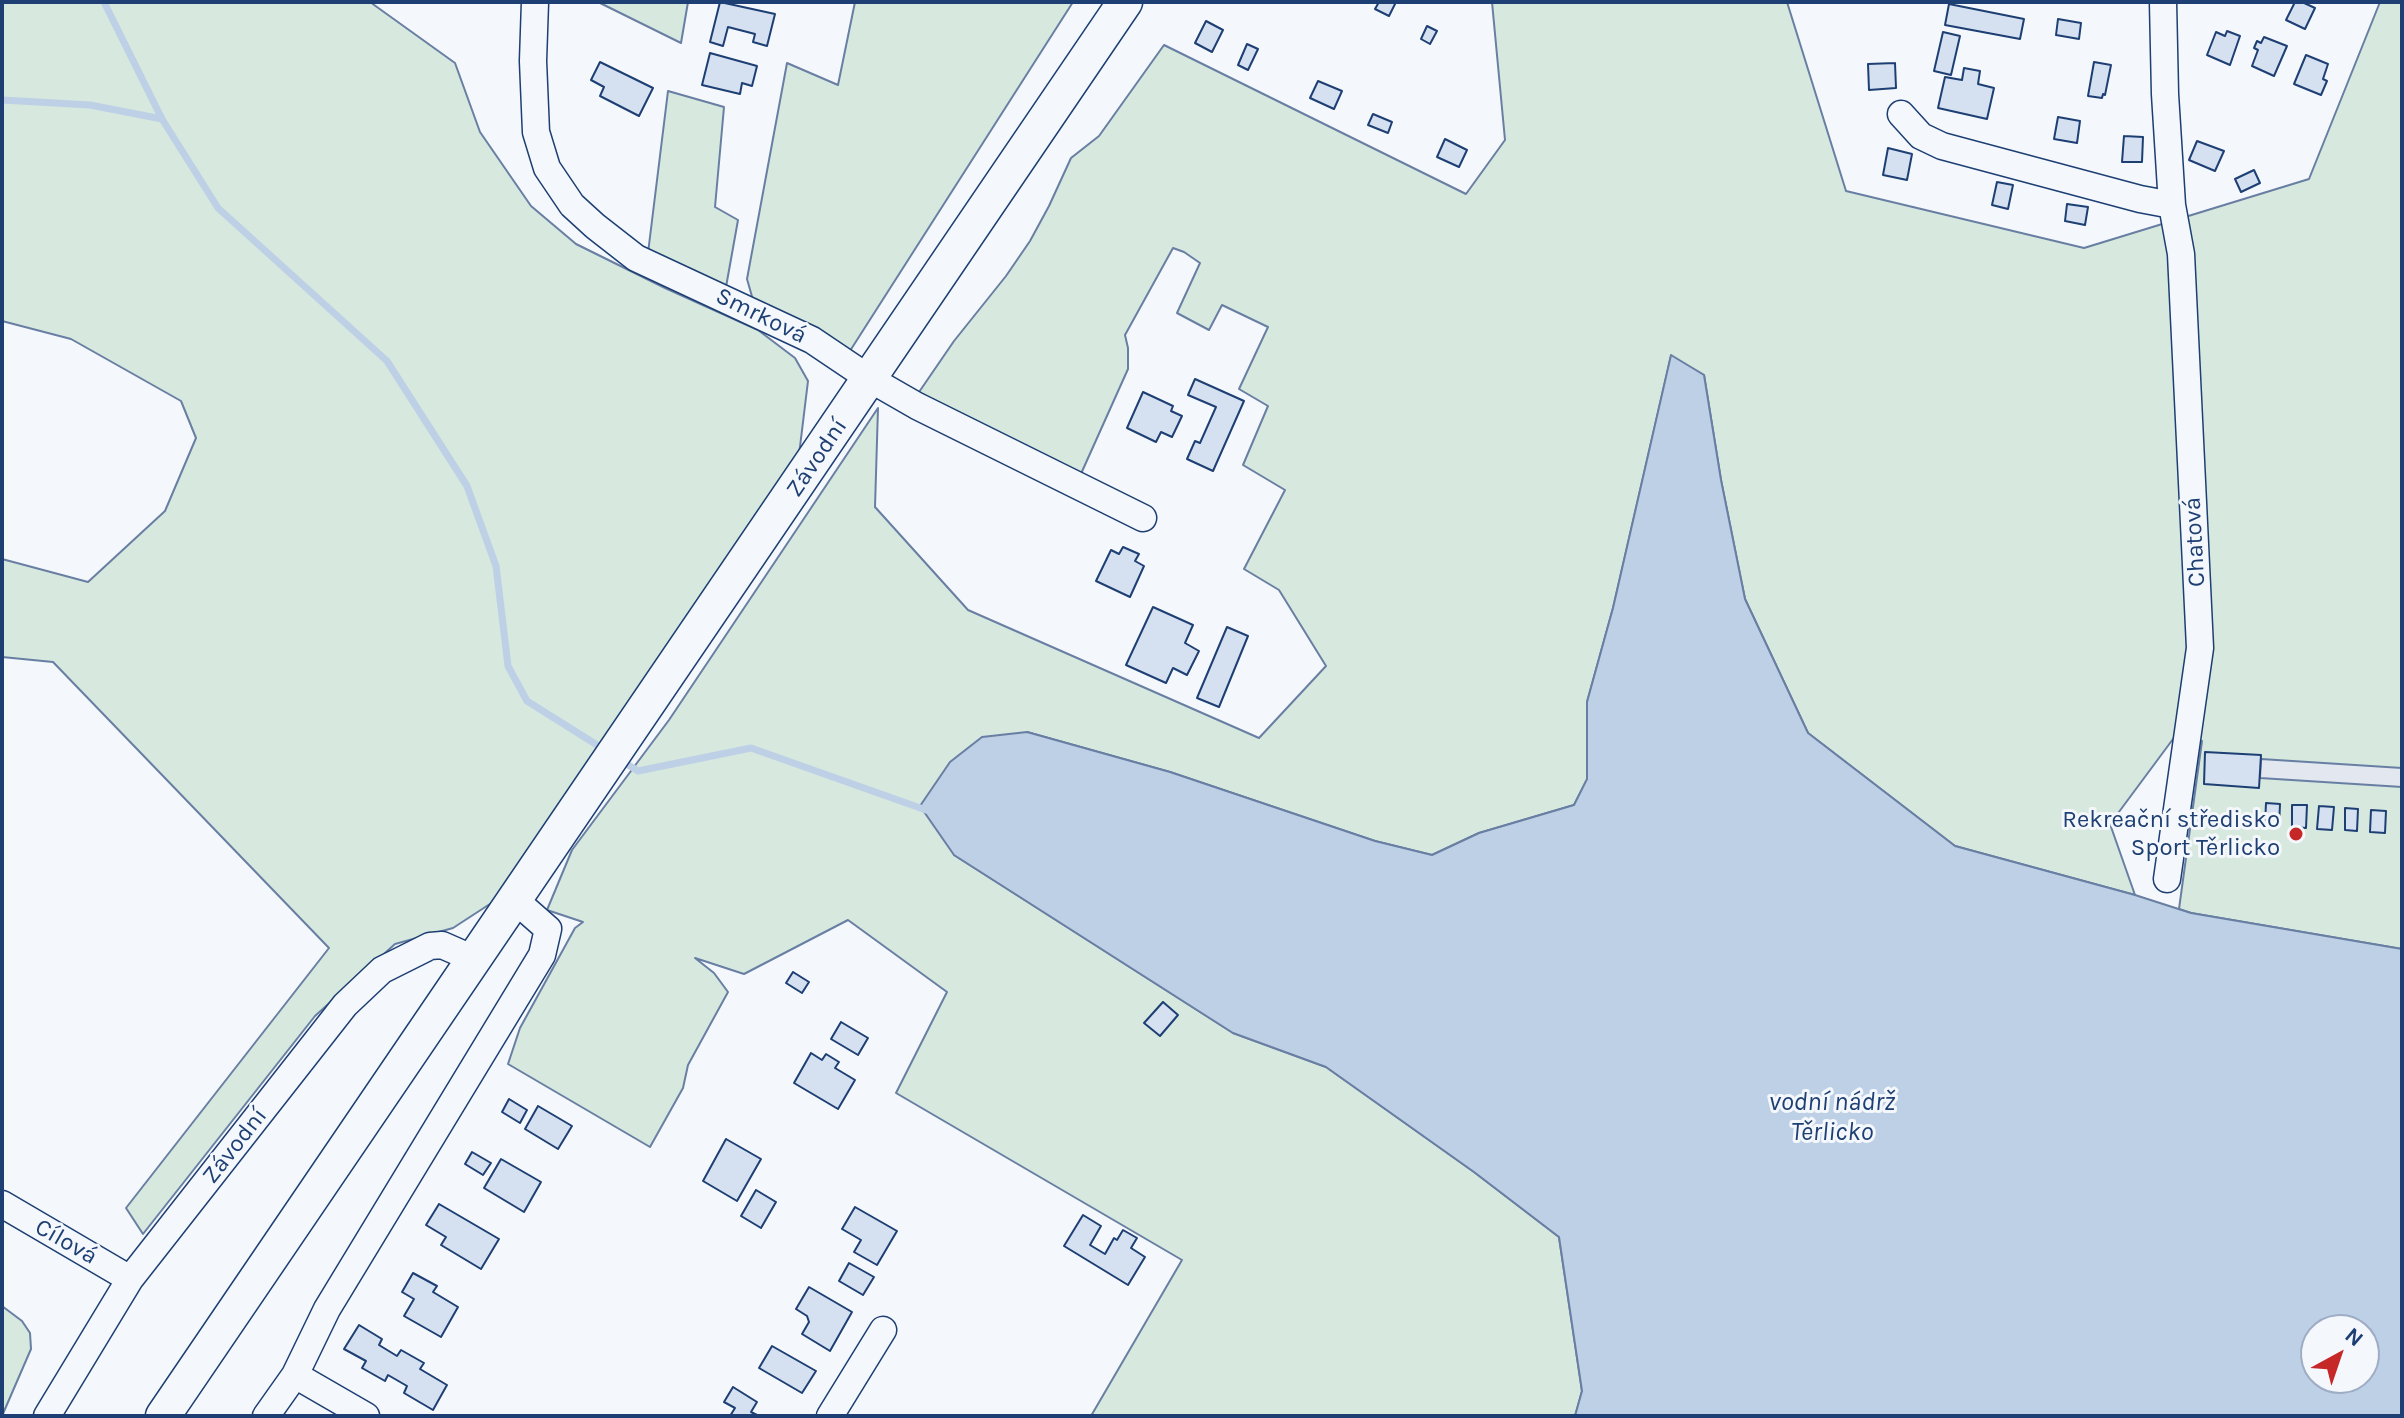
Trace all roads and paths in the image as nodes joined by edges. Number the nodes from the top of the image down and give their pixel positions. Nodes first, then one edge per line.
1 (535, 2) edge
2 (2163, 2) edge
3 (1121, 8) edge
4 (1901, 114) dead end
5 (2172, 205) junction
6 (870, 379) junction
7 (1143, 518) dead end
8 (2167, 879) dead end
9 (515, 900) junction
10 (474, 959) junction
11 (2, 1204) edge
12 (130, 1279) junction
13 (883, 1330) dead end
14 (295, 1375) junction
15 (47, 1416) edge
16 (163, 1416) edge
17 (266, 1416) edge
18 (366, 1416) edge
19 (830, 1416) edge

1 - 6 street, Smrková
2 - 5 street, Chatová
3 - 6 main road, Závodní
4 - 5 street
5 - 8 street, Chatová
6 - 7 street, Smrková
6 - 9 main road, Závodní
9 - 10 main road, Závodní
9 - 14 street
10 - 12 street, Závodní
10 - 16 main road, Závodní
11 - 12 street, Cílová
12 - 15 street, Závodní
13 - 19 street
14 - 17 street
14 - 18 street

